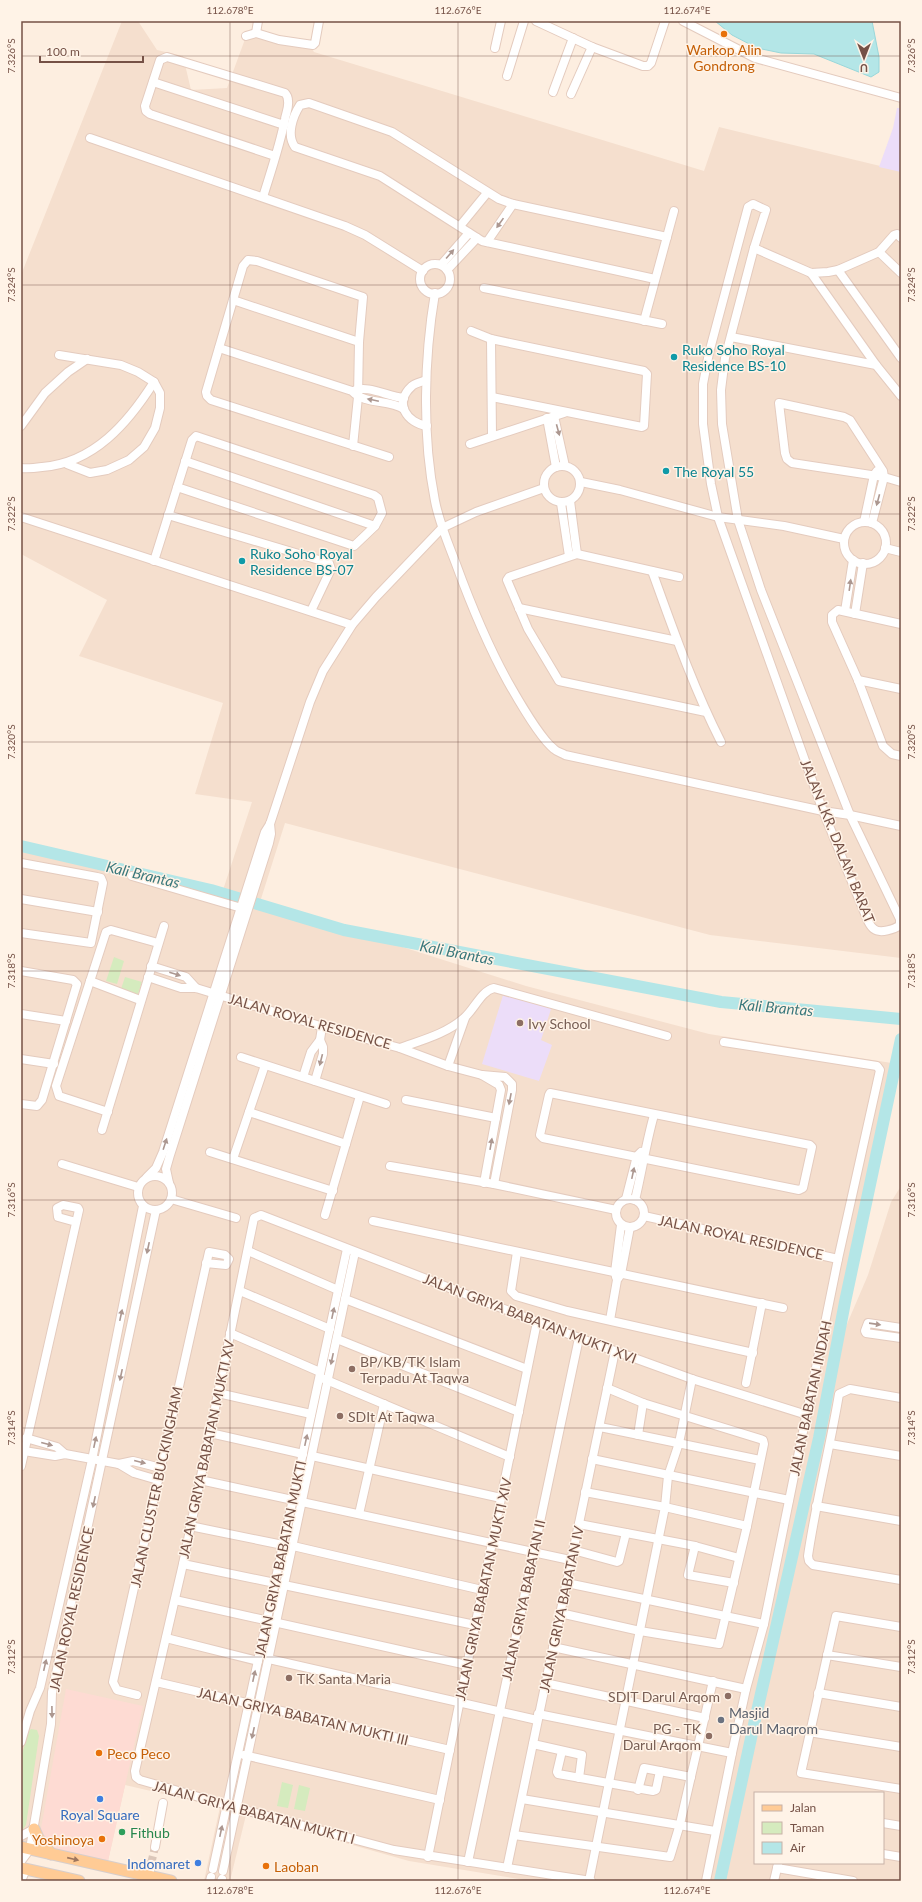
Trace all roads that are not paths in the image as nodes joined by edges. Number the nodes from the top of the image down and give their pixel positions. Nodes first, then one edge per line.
1 (258, 21) edge
2 (319, 21) edge
3 (501, 21) edge
4 (524, 21) edge
5 (536, 21) edge
6 (665, 21) edge
7 (683, 21) edge
8 (256, 33) junction
9 (246, 36) dead end
10 (573, 38) junction
11 (592, 47) junction
12 (495, 48) dead end
13 (507, 76) dead end
14 (153, 82) junction
15 (553, 92) dead end
16 (571, 94) dead end
17 (901, 98) edge
18 (284, 125) junction
19 (90, 138) dead end
20 (275, 156) junction
21 (487, 193) junction
22 (263, 197) junction
23 (513, 204) junction
24 (674, 211) dead end
25 (460, 226) junction
26 (469, 233) junction
27 (667, 236) junction
28 (477, 238) junction
29 (901, 238) edge
30 (487, 242) junction
31 (754, 248) junction
32 (879, 252) junction
33 (444, 267) junction
34 (838, 270) junction
35 (423, 271) junction
36 (811, 273) junction
37 (901, 273) edge
38 (655, 279) junction
39 (484, 288) dead end
40 (435, 293) junction
41 (233, 300) junction
42 (644, 321) junction
43 (662, 324) dead end
44 (472, 331) dead end
45 (731, 337) junction
46 (491, 339) junction
47 (360, 342) junction
48 (219, 348) junction
49 (59, 355) dead end
50 (901, 358) edge
51 (87, 359) junction
52 (876, 365) junction
53 (426, 380) junction
54 (154, 382) junction
55 (356, 392) junction
56 (901, 396) edge
57 (492, 397) junction
58 (404, 398) junction
59 (404, 409) junction
60 (565, 412) junction
61 (550, 417) junction
62 (21, 426) edge
63 (427, 426) junction
64 (492, 436) junction
65 (470, 444) dead end
66 (353, 446) junction
67 (389, 457) dead end
68 (185, 461) junction
69 (67, 464) junction
70 (880, 465) junction
71 (566, 466) junction
72 (556, 467) junction
73 (21, 468) edge
74 (874, 475) junction
75 (884, 477) junction
76 (581, 482) junction
77 (901, 482) edge
78 (177, 487) junction
79 (544, 488) junction
80 (570, 501) junction
81 (561, 503) junction
82 (168, 515) junction
83 (21, 517) edge
84 (718, 517) junction
85 (738, 520) junction
86 (868, 523) junction
87 (375, 526) junction
88 (442, 528) junction
89 (844, 539) junction
90 (885, 548) junction
91 (901, 552) edge
92 (573, 555) junction
93 (853, 560) junction
94 (154, 561) junction
95 (863, 563) junction
96 (652, 571) junction
97 (679, 577) dead end
98 (519, 608) junction
99 (311, 611) junction
100 (845, 611) junction
101 (855, 614) junction
102 (901, 624) edge
103 (352, 625) junction
104 (677, 641) junction
105 (858, 680) junction
106 (901, 689) edge
107 (706, 712) junction
108 (720, 742) dead end
109 (901, 756) edge
110 (823, 811) junction
111 (850, 814) junction
112 (901, 826) edge
113 (21, 863) edge
114 (132, 876) dead end
115 (21, 899) edge
116 (245, 907) junction
117 (98, 912) junction
118 (164, 926) dead end
119 (21, 933) edge
120 (158, 943) junction
121 (151, 966) junction
122 (21, 971) edge
123 (148, 977) junction
124 (90, 981) junction
125 (196, 988) junction
126 (217, 994) junction
127 (140, 1000) junction
128 (21, 1014) edge
129 (465, 1018) junction
130 (66, 1021) junction
131 (322, 1027) junction
132 (667, 1036) dead end
133 (320, 1040) junction
134 (724, 1042) dead end
135 (400, 1048) junction
136 (241, 1057) dead end
137 (21, 1059) edge
138 (54, 1064) junction
139 (265, 1064) junction
140 (448, 1066) junction
141 (477, 1074) junction
142 (303, 1076) junction
143 (315, 1081) junction
144 (360, 1096) junction
145 (406, 1100) dead end
146 (21, 1104) edge
147 (386, 1104) dead end
148 (108, 1112) junction
149 (249, 1112) junction
150 (654, 1114) junction
151 (496, 1118) junction
152 (102, 1130) dead end
153 (346, 1144) junction
154 (210, 1152) dead end
155 (641, 1157) junction
156 (233, 1159) junction
157 (62, 1164) dead end
158 (390, 1166) dead end
159 (146, 1177) junction
160 (169, 1183) junction
161 (484, 1183) junction
162 (494, 1184) junction
163 (138, 1187) junction
164 (332, 1191) junction
165 (171, 1199) junction
166 (626, 1199) junction
167 (635, 1200) junction
168 (143, 1206) junction
169 (156, 1210) junction
170 (616, 1210) junction
171 (325, 1215) dead end
172 (256, 1216) joint
173 (644, 1216) junction
174 (236, 1218) dead end
175 (373, 1221) dead end
176 (76, 1222) dead end
177 (621, 1225) junction
178 (630, 1227) junction
179 (248, 1250) junction
180 (351, 1251) junction
181 (517, 1252) junction
182 (838, 1258) junction
183 (206, 1262) dead end
184 (617, 1275) junction
185 (338, 1290) junction
186 (240, 1291) junction
187 (345, 1299) junction
188 (762, 1304) junction
189 (783, 1308) dead end
190 (610, 1320) junction
191 (537, 1322) junction
192 (901, 1328) edge
193 (330, 1329) junction
194 (230, 1333) junction
195 (579, 1338) junction
196 (901, 1338) edge
197 (337, 1339) junction
198 (615, 1351) junction
199 (753, 1352) junction
200 (527, 1369) junction
201 (320, 1374) junction
202 (692, 1379) junction
203 (328, 1381) junction
204 (746, 1383) dead end
205 (607, 1388) junction
206 (218, 1392) junction
207 (901, 1398) edge
208 (643, 1403) junction
209 (384, 1404) junction
210 (519, 1412) junction
211 (311, 1414) junction
212 (807, 1415) junction
213 (684, 1417) junction
214 (600, 1427) junction
215 (210, 1434) junction
216 (638, 1435) junction
217 (26, 1438) junction
218 (679, 1443) junction
219 (830, 1444) junction
220 (24, 1450) junction
221 (65, 1454) junction
222 (303, 1454) junction
223 (312, 1456) junction
224 (901, 1456) edge
225 (510, 1457) junction
226 (592, 1459) junction
227 (92, 1460) junction
228 (760, 1460) junction
229 (103, 1461) junction
230 (118, 1464) junction
231 (21, 1466) edge
232 (160, 1468) junction
233 (371, 1469) junction
234 (668, 1476) junction
235 (158, 1480) junction
236 (200, 1480) junction
237 (585, 1492) junction
238 (753, 1493) junction
239 (501, 1498) junction
240 (293, 1500) junction
241 (789, 1500) junction
242 (302, 1502) junction
243 (816, 1506) junction
244 (666, 1507) junction
245 (360, 1514) junction
246 (901, 1521) edge
247 (579, 1524) junction
248 (190, 1526) junction
249 (747, 1526) junction
250 (626, 1532) junction
251 (659, 1539) junction
252 (492, 1544) junction
253 (283, 1545) junction
254 (293, 1546) junction
255 (695, 1546) junction
256 (573, 1550) junction
257 (534, 1552) junction
258 (739, 1558) junction
259 (570, 1560) junction
260 (183, 1564) junction
261 (901, 1580) edge
262 (274, 1583) junction
263 (567, 1583) junction
264 (734, 1583) junction
265 (284, 1585) junction
266 (482, 1590) junction
267 (175, 1600) junction
268 (646, 1600) junction
269 (560, 1613) junction
270 (726, 1616) junction
271 (266, 1621) junction
272 (276, 1623) junction
273 (764, 1624) junction
274 (475, 1625) junction
275 (901, 1627) edge
276 (640, 1631) junction
277 (166, 1638) junction
278 (553, 1647) junction
279 (827, 1655) junction
280 (269, 1659) junction
281 (258, 1661) junction
282 (633, 1664) junction
283 (467, 1665) junction
284 (901, 1667) edge
285 (713, 1681) junction
286 (156, 1682) junction
287 (546, 1683) junction
288 (746, 1688) junction
289 (818, 1693) junction
290 (138, 1695) dead end
291 (626, 1701) junction
292 (249, 1702) junction
293 (459, 1703) junction
294 (259, 1705) junction
295 (901, 1707) edge
296 (500, 1711) junction
297 (538, 1717) junction
298 (705, 1718) junction
299 (620, 1731) junction
300 (809, 1732) junction
301 (21, 1742) edge
302 (533, 1744) junction
303 (698, 1746) junction
304 (901, 1746) edge
305 (450, 1750) junction
306 (562, 1751) junction
307 (238, 1753) junction
308 (732, 1753) junction
309 (248, 1756) junction
310 (660, 1771) junction
311 (691, 1777) junction
312 (579, 1778) junction
313 (609, 1784) junction
314 (901, 1789) edge
315 (638, 1790) junction
316 (522, 1799) junction
317 (440, 1800) junction
318 (163, 1803) dead end
319 (226, 1805) junction
320 (237, 1808) junction
321 (603, 1813) junction
322 (884, 1823) edge
323 (680, 1824) junction
324 (901, 1826) edge
325 (34, 1829) junction
326 (715, 1831) junction
327 (514, 1835) junction
328 (21, 1836) edge
329 (596, 1846) junction
330 (155, 1847) tunnel mouth
331 (26, 1849) edge
332 (51, 1854) junction
333 (884, 1854) edge
334 (428, 1857) junction
335 (901, 1857) edge
336 (468, 1862) junction
337 (151, 1864) tunnel mouth
338 (23, 1866) edge
339 (778, 1866) edge
340 (507, 1868) junction
341 (212, 1873) edge
342 (223, 1875) edge
343 (149, 1877) junction
344 (21, 1881) edge
345 (79, 1881) edge
346 (171, 1881) edge
347 (590, 1881) edge
348 (706, 1881) edge
349 (774, 1881) edge
350 (853, 1881) edge

1 - 8 street
2 - 8 street
3 - 12 street
4 - 13 street
5 - 10 street
6 - 11 street
7 - 17 street
8 - 9 street
10 - 11 street
10 - 15 street
11 - 16 street
14 - 18 street
14 - 18 street
14 - 20 street
18 - 20 street
19 - 22 street
20 - 22 street
21 - 23 street
21 - 25 street
21 - 25 street
22 - 35 street
23 - 27 street
23 -> 30 street
24 - 27 street
25 - 26 street
26 - 28 street
33 -> 26 street
27 - 38 street
28 - 30 street
28 - 33 street
29 - 32 street
30 - 38 street
31 - 36 street
31 - 45 street, JALAN LKR. DALAM BARAT
31 - 84 street, JALAN LKR. DALAM BARAT
32 - 34 street
32 - 37 street
33 - 35 street
33 - 40 street
34 - 36 street
34 - 50 street
35 - 40 street
36 - 52 street
38 - 42 street
39 - 42 street
40 - 53 street
41 - 47 street
41 - 47 street
41 - 48 street
42 - 43 street
44 - 46 street
45 - 52 street
45 - 85 street, JALAN LKR. DALAM BARAT
46 - 57 street
46 - 60 street
47 - 55 street
48 - 55 street
48 - 66 street
49 - 51 street
51 - 54 street
51 - 62 street
52 - 56 street
53 - 58 street
53 - 63 street
54 - 69 street
54 - 69 street
55 - 58 street
59 -> 55 street
55 - 66 street
57 - 60 street
57 - 64 street
58 - 59 street
59 - 63 street
60 - 61 street
61 - 64 street
61 -> 71 street
61 - 72 street
63 - 88 street
64 - 65 street
66 - 67 street
68 - 78 street
68 - 87 street
68 - 87 street
69 - 73 street
70 - 74 street
70 - 74 street
70 - 75 street
71 - 72 street
71 - 76 street
72 - 79 street
74 - 75 street
74 - 86 street
75 - 77 street
75 -> 86 street
76 - 80 street
76 - 84 street
78 - 82 street
78 - 87 street
79 - 81 street
79 - 88 street, JALAN ROYAL RESIDENCE
80 - 81 street
80 - 92 street
81 - 92 street
82 - 94 street
82 - 99 street
83 - 94 street
84 - 85 street
84 - 110 street, JALAN LKR. DALAM BARAT
85 - 89 street
85 - 111 street, JALAN LKR. DALAM BARAT
86 - 89 street
86 - 90 street
88 - 103 street, JALAN ROYAL RESIDENCE
88 - 110 street
89 - 93 street
90 - 91 street
90 - 95 street
92 - 96 street
92 - 98 street
93 - 95 street
100 -> 93 street
94 - 99 street
95 - 101 street
96 - 97 street
96 - 104 street
98 - 104 street
98 - 107 street
99 - 103 street
100 - 101 street
100 - 105 street
101 - 102 street
103 - 116 street, JALAN ROYAL RESIDENCE
104 - 107 street
105 - 106 street
105 - 109 street
107 - 108 street
110 - 111 street
110 - 111 street, JALAN LKR. DALAM BARAT
111 - 112 street
113 - 117 street
114 - 116 street
115 - 117 street
116 - 126 street, JALAN ROYAL RESIDENCE
117 - 119 street
118 - 120 street
120 - 121 street
120 - 124 street
121 - 123 street
121 -> 125 street
122 - 130 street
123 - 125 street
123 - 127 street
124 - 127 street
124 - 148 street
125 - 126 street
126 - 131 street, JALAN ROYAL RESIDENCE
159 -> 126 street, JALAN ROYAL RESIDENCE
126 - 160 street, JALAN ROYAL RESIDENCE
127 - 148 street
128 - 130 street
129 - 132 street, JALAN ROYAL RESIDENCE
129 - 135 street, JALAN ROYAL RESIDENCE
129 - 140 street, JALAN ROYAL RESIDENCE
130 - 138 street
131 - 133 street
131 - 135 street, JALAN ROYAL RESIDENCE
133 - 142 street
133 -> 143 street
134 - 182 street, JALAN BABATAN INDAH
135 - 140 street, JALAN ROYAL RESIDENCE
136 - 139 street
137 - 138 street
138 - 146 street
139 - 142 street
139 - 149 street
140 - 141 street, JALAN ROYAL RESIDENCE
141 - 151 street, JALAN ROYAL RESIDENCE
141 -> 162 street, JALAN ROYAL RESIDENCE
142 - 143 street
143 - 144 street
144 - 147 street
144 - 153 street
145 - 151 street
148 - 152 street
149 - 153 street
149 - 156 street
150 - 155 street
150 - 155 street
150 - 155 street
161 -> 151 street, JALAN ROYAL RESIDENCE
153 - 164 street
154 - 156 street
166 -> 155 street
155 - 167 street
156 - 164 street
157 - 163 street
158 - 161 street
159 - 160 street
159 - 163 street
160 - 165 street
161 - 162 street
162 - 170 street
163 - 168 street
164 - 171 street
165 - 169 street
165 - 174 street
166 - 167 street
166 - 170 street
167 - 173 street
168 - 169 street
227 -> 168 street, JALAN ROYAL RESIDENCE
169 -> 229 street, JALAN ROYAL RESIDENCE
170 - 177 street
172 - 179 street, JALAN GRIYA BABATAN MUKTI XV
172 - 180 street, JALAN GRIYA BABATAN MUKTI XVI
173 - 178 street
173 - 182 street, JALAN ROYAL RESIDENCE
175 - 181 street
176 - 217 street
177 - 178 street
177 - 184 street
178 - 184 street
179 - 185 street
179 - 186 street, JALAN GRIYA BABATAN MUKTI XV
180 - 185 street, JALAN GRIYA BABATAN MUKTI
180 - 187 street, JALAN GRIYA BABATAN MUKTI
180 - 191 street, JALAN GRIYA BABATAN MUKTI XVI
181 - 184 street
181 - 190 street
182 - 212 street, JALAN BABATAN INDAH
183 - 232 street, JALAN CLUSTER BUCKINGHAM
184 - 188 street
184 - 190 street
193 -> 185 street, JALAN GRIYA BABATAN MUKTI
186 - 193 street
186 - 194 street, JALAN GRIYA BABATAN MUKTI XV
187 - 197 street, JALAN GRIYA BABATAN MUKTI
187 - 200 street
188 - 189 street
188 - 199 street
190 - 199 street
191 - 195 street, JALAN GRIYA BABATAN MUKTI XVI
191 - 200 street, JALAN GRIYA BABATAN MUKTI XIV
196 -> 192 street
193 - 201 street, JALAN GRIYA BABATAN MUKTI
194 - 201 street
194 - 206 street, JALAN GRIYA BABATAN MUKTI XV
195 - 198 street, JALAN GRIYA BABATAN MUKTI XVI
195 - 257 street, JALAN GRIYA BABATAN II
197 -> 203 street, JALAN GRIYA BABATAN MUKTI
197 - 210 street
198 - 202 street, JALAN GRIYA BABATAN MUKTI XVI
198 - 205 street, JALAN GRIYA BABATAN IV
199 - 204 street
200 - 210 street, JALAN GRIYA BABATAN MUKTI XIV
201 - 203 street
201 - 211 street, JALAN GRIYA BABATAN MUKTI
202 - 212 street, JALAN GRIYA BABATAN MUKTI XVI
202 - 213 street
203 - 209 street
203 - 223 street, JALAN GRIYA BABATAN MUKTI
205 - 208 street
205 - 214 street, JALAN GRIYA BABATAN IV
206 - 211 street
206 - 215 street, JALAN GRIYA BABATAN MUKTI XV
207 - 219 street
208 - 213 street
208 - 216 street
209 - 225 street
209 - 233 street
210 - 225 street, JALAN GRIYA BABATAN MUKTI XIV
222 -> 211 street, JALAN GRIYA BABATAN MUKTI
212 - 241 street, JALAN BABATAN INDAH
213 - 218 street
213 - 228 street
214 - 216 street
214 - 226 street, JALAN GRIYA BABATAN IV
215 - 222 street
215 - 236 street, JALAN GRIYA BABATAN MUKTI XV
216 - 218 street
217 - 220 street
217 -> 221 street
218 - 228 street
218 - 234 street
219 - 224 street
219 - 243 street
220 - 221 street
220 - 231 street
221 - 227 street
222 - 240 street, JALAN GRIYA BABATAN MUKTI
223 - 233 street
223 - 242 street, JALAN GRIYA BABATAN MUKTI
225 - 239 street, JALAN GRIYA BABATAN MUKTI XIV
226 - 234 street
226 - 237 street, JALAN GRIYA BABATAN IV
227 - 229 street
301 -> 227 street, JALAN ROYAL RESIDENCE
228 - 238 street
229 - 230 street
229 -> 325 street, JALAN ROYAL RESIDENCE
230 -> 232 street
230 - 235 street
232 - 235 street, JALAN CLUSTER BUCKINGHAM
233 - 239 street
233 - 245 street
234 - 238 street
234 - 244 street
235 - 290 street, JALAN CLUSTER BUCKINGHAM
236 - 240 street
236 - 248 street, JALAN GRIYA BABATAN MUKTI XV
237 - 244 street
237 - 247 street, JALAN GRIYA BABATAN IV
238 - 241 street
238 - 249 street
239 - 252 street, JALAN GRIYA BABATAN MUKTI XIV
240 - 242 street
240 - 253 street, JALAN GRIYA BABATAN MUKTI
241 - 273 street, JALAN BABATAN INDAH
242 - 245 street
242 - 254 street, JALAN GRIYA BABATAN MUKTI
243 - 246 street
243 - 261 street
244 - 249 street
244 - 251 street
245 - 252 street
247 - 250 street
247 - 256 street, JALAN GRIYA BABATAN IV
248 - 253 street
248 - 260 street, JALAN GRIYA BABATAN MUKTI XV
249 - 258 street
250 - 251 street
250 - 256 street
251 - 255 street
251 - 268 street
252 - 257 street
252 - 266 street, JALAN GRIYA BABATAN MUKTI XIV
253 - 262 street, JALAN GRIYA BABATAN MUKTI
254 - 265 street, JALAN GRIYA BABATAN MUKTI
254 - 266 street
255 - 258 street
255 - 264 street
256 - 259 street, JALAN GRIYA BABATAN IV
257 - 259 street
257 - 296 street, JALAN GRIYA BABATAN II
258 - 264 street
259 - 263 street, JALAN GRIYA BABATAN IV
260 - 262 street
260 - 267 street, JALAN GRIYA BABATAN MUKTI XV
262 - 271 street, JALAN GRIYA BABATAN MUKTI
263 - 268 street
263 - 269 street, JALAN GRIYA BABATAN IV
264 - 270 street
265 - 272 street, JALAN GRIYA BABATAN MUKTI
265 - 274 street
266 - 274 street, JALAN GRIYA BABATAN MUKTI XIV
267 - 271 street
267 - 277 street, JALAN GRIYA BABATAN MUKTI XV
268 - 270 street
268 - 276 street
269 - 276 street
269 - 278 street, JALAN GRIYA BABATAN IV
270 - 273 street
270 - 276 street
271 - 272 street
271 - 281 street, JALAN GRIYA BABATAN MUKTI
272 - 280 street, JALAN GRIYA BABATAN MUKTI
272 - 283 street
273 - 288 street, JALAN BABATAN INDAH
274 - 283 street, JALAN GRIYA BABATAN MUKTI XIV
275 - 279 street
276 - 282 street
277 - 281 street
277 - 286 street, JALAN GRIYA BABATAN MUKTI XV
278 - 282 street
278 - 287 street, JALAN GRIYA BABATAN IV
279 - 284 street
279 - 289 street
280 - 293 street
280 - 294 street, JALAN GRIYA BABATAN MUKTI
292 -> 281 street, JALAN GRIYA BABATAN MUKTI
282 - 285 street
282 - 291 street
283 - 293 street, JALAN GRIYA BABATAN MUKTI XIV
285 - 288 street
285 - 298 street
286 - 292 street, JALAN GRIYA BABATAN MUKTI III
286 - 319 street, JALAN GRIYA BABATAN MUKTI I
287 - 291 street
287 - 297 street, JALAN GRIYA BABATAN IV
288 - 308 street, JALAN BABATAN INDAH
289 - 295 street
289 - 300 street
291 - 298 street
291 - 299 street
292 - 294 street, JALAN GRIYA BABATAN MUKTI III
292 - 307 street, JALAN GRIYA BABATAN MUKTI
293 - 296 street
293 - 305 street, JALAN GRIYA BABATAN MUKTI XIV
294 - 305 street, JALAN GRIYA BABATAN MUKTI III
294 -> 309 street, JALAN GRIYA BABATAN MUKTI
296 - 297 street
296 - 336 street, JALAN GRIYA BABATAN II
297 - 299 street
297 - 302 street, JALAN GRIYA BABATAN IV
298 - 303 street
299 - 303 street
299 - 313 street
300 - 304 street
300 - 314 street
302 - 306 street
302 - 316 street, JALAN GRIYA BABATAN IV
303 - 308 street
303 - 311 street
305 - 317 street, JALAN GRIYA BABATAN MUKTI XIV
306 - 312 street
306 - 312 street
307 - 309 street
307 - 319 street, JALAN GRIYA BABATAN MUKTI
308 - 326 street, JALAN BABATAN INDAH
309 - 317 street
309 - 320 street, JALAN GRIYA BABATAN MUKTI
310 - 311 street
310 - 315 street
310 - 315 street
311 - 323 street
312 - 313 street
313 - 315 street
313 - 321 street
316 - 321 street
316 - 327 street, JALAN GRIYA BABATAN IV
317 - 334 street, JALAN GRIYA BABATAN MUKTI XIV
318 - 330 street
319 - 320 street, JALAN GRIYA BABATAN MUKTI I
341 -> 319 street, JALAN GRIYA BABATAN MUKTI
320 - 334 street, JALAN GRIYA BABATAN MUKTI I
320 - 342 street, JALAN GRIYA BABATAN MUKTI
321 - 323 street
321 - 329 street
322 - 324 street
323 - 326 street
323 - 329 street
325 - 328 street
325 - 331 street, JALAN ROYAL RESIDENCE
325 - 332 main road
326 - 348 street, JALAN BABATAN INDAH
327 - 329 street
327 - 340 street, JALAN GRIYA BABATAN IV
329 - 347 street
331 - 332 main road
331 - 338 street, JALAN ROYAL RESIDENCE
332 -> 343 main road
333 - 335 street
334 - 336 street, JALAN GRIYA BABATAN MUKTI I
336 - 340 street
337 - 343 street
338 - 344 street, JALAN ROYAL RESIDENCE
338 - 345 main road
339 - 349 street
339 - 350 street
340 - 347 street
341 - 342 street
343 - 346 main road

